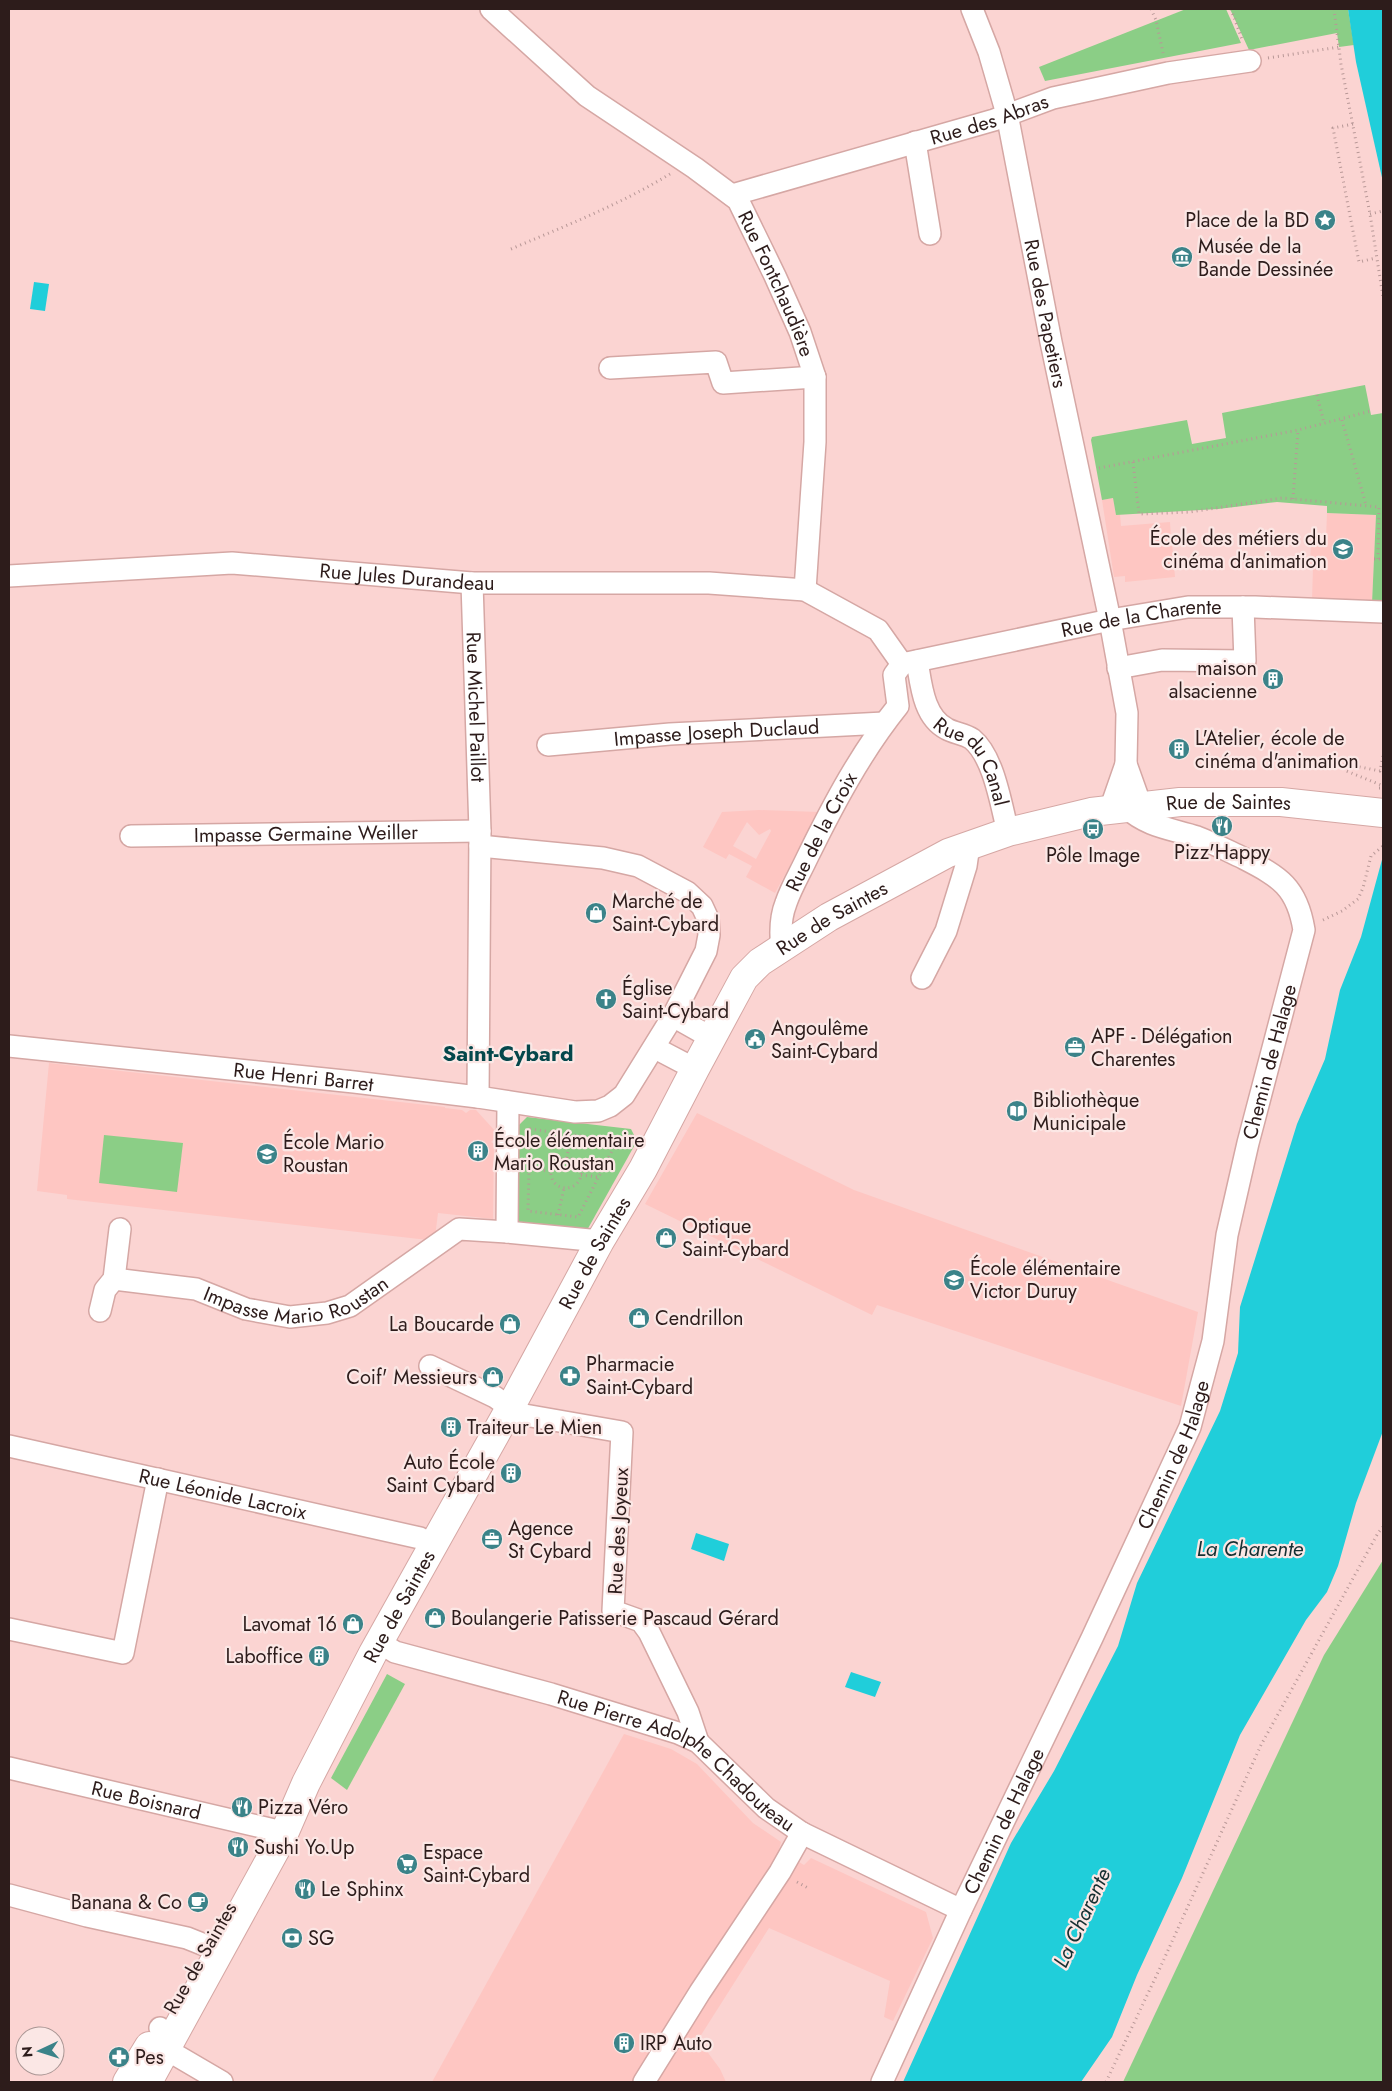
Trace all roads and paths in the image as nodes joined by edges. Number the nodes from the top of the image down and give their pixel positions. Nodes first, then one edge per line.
1 (491, 9) edge
2 (972, 9) edge
3 (1151, 9) edge
4 (1231, 9) edge
5 (1334, 9) edge
6 (1339, 47) junction
7 (1250, 61) junction
8 (1168, 74) junction
9 (1007, 114) junction
10 (1353, 124) junction
11 (915, 142) junction
12 (662, 179) dead end
13 (732, 195) junction
14 (1383, 211) edge
15 (1370, 214) junction
16 (930, 234) dead end
17 (510, 249) dead end
18 (1376, 258) junction
19 (1383, 297) edge
20 (610, 368) dead end
21 (815, 377) junction
22 (1317, 395) dead end
23 (1371, 411) dead end
24 (1342, 420) junction
25 (1324, 423) junction
26 (1298, 430) junction
27 (1133, 462) junction
28 (1078, 472) junction
29 (1293, 499) junction
30 (1366, 506) junction
31 (1383, 559) edge
32 (9, 576) edge
33 (472, 583) junction
34 (805, 590) junction
35 (1243, 607) junction
36 (1383, 612) edge
37 (1110, 620) junction
38 (909, 662) junction
39 (1118, 668) junction
40 (923, 697) junction
41 (898, 706) junction
42 (884, 724) junction
43 (548, 745) dead end
44 (1383, 756) edge
45 (1126, 764) junction
46 (1180, 802) junction
47 (1378, 805) edge
48 (1126, 808) junction
49 (1008, 832) junction
50 (131, 836) dead end
51 (480, 838) junction
52 (1198, 838) junction
53 (969, 845) junction
54 (1383, 846) edge
55 (1363, 888) dead end
56 (782, 949) junction
57 (922, 978) dead end
58 (673, 1016) junction
59 (712, 1038) junction
60 (9, 1046) edge
61 (655, 1048) junction
62 (695, 1069) junction
63 (478, 1097) junction
64 (508, 1102) junction
65 (598, 1111) joint
66 (570, 1134) junction
67 (634, 1135) dead end
68 (617, 1141) junction
69 (567, 1158) junction
70 (529, 1169) junction
71 (551, 1171) junction
72 (581, 1175) junction
73 (598, 1177) junction
74 (564, 1188) junction
75 (558, 1215) junction
76 (120, 1229) dead end
77 (507, 1232) junction
78 (600, 1241) junction
79 (114, 1279) junction
80 (100, 1311) dead end
81 (430, 1366) dead end
82 (510, 1408) junction
83 (9, 1448) edge
84 (158, 1480) junction
85 (1383, 1527) edge
86 (434, 1546) junction
87 (9, 1629) edge
88 (379, 1642) junction
89 (698, 1742) junction
90 (9, 1768) edge
91 (279, 1833) junction
92 (802, 1833) junction
93 (9, 1895) edge
94 (961, 1910) junction
95 (207, 1946) junction
96 (164, 2038) junction
97 (126, 2082) edge
98 (148, 2082) edge
99 (222, 2082) edge
100 (644, 2082) edge
101 (882, 2082) edge
102 (1106, 2082) edge

1 - 13 street, Rue Fontchaudière
2 - 9 street, Rue des Papetiers
3 - 8 path
4 - 7 path
5 - 6 path
6 - 7 path
6 - 10 path
7 - 8 street, Rue des Abras
8 - 9 street, Rue des Abras
9 - 11 street, Rue des Abras
9 - 28 street, Rue des Papetiers
10 - 15 path
10 - 18 path
11 - 13 street, Rue des Abras
11 - 16 street
12 - 17 path
13 - 21 street, Rue Fontchaudière
14 - 15 path
15 - 18 path
18 - 19 path
20 - 21 street
21 - 34 street, Rue Fontchaudière
22 - 25 path
23 - 24 path
24 - 25 path
24 - 30 path
25 - 26 path
26 - 27 path
26 - 29 path
27 - 28 path
27 - 29 path
28 - 37 street, Rue des Papetiers
29 - 30 path
30 - 31 path
32 - 33 street, Rue Jules Durandeau
33 - 34 street, Rue Jules Durandeau
33 - 51 street, Rue Michel Paillot
34 - 38 street
35 - 36 street, Rue de la Charente
35 - 37 street, Rue de la Charente
35 - 39 street
37 - 38 street, Rue de la Charente
37 - 39 street, Rue des Papetiers
38 - 40 street, Rue du Canal
38 - 41 street
39 - 45 street, Rue des Papetiers
40 - 41 street, Rue du Canal
40 - 49 street, Rue du Canal
41 - 42 street, Rue de la Croix
42 - 43 street, Impasse Joseph Duclaud
42 - 56 street, Rue de la Croix
44 - 47 path
45 - 48 street
45 - 48 street
46 - 47 main road, Rue de Saintes
46 - 48 main road, Rue de Saintes
46 - 52 street
48 - 49 main road, Rue de Saintes
48 - 52 street, Chemin de Halage
49 - 53 main road, Rue de Saintes
50 - 51 street, Impasse Germaine Weiller
51 - 58 street, Impasse Germaine Weiller
51 - 63 street, Rue Michel Paillot
52 - 94 street, Chemin de Halage
53 - 56 main road, Rue de Saintes
53 - 57 street
54 - 55 path
56 - 59 main road, Rue de Saintes
58 - 59 street
58 - 61 street, Impasse Germaine Weiller
59 - 62 main road, Rue de Saintes
60 - 63 street, Rue Henri Barret
61 - 62 street
61 - 65 street, Impasse Germaine Weiller
62 - 78 main road, Rue de Saintes
63 - 64 street, Rue Henri Barret
64 - 65 street, Rue Henri Barret
64 - 77 street
66 - 68 path
66 - 69 path
66 - 70 path
67 - 68 path
68 - 73 path
69 - 71 path
69 - 72 path
70 - 71 path
70 - 75 path
71 - 74 path
72 - 73 path
72 - 74 path
73 - 75 path
74 - 75 path
76 - 79 street
77 - 78 street
77 - 79 street, Impasse Mario Roustan
78 - 82 main road, Rue de Saintes
79 - 80 street
81 - 82 street
82 - 86 main road, Rue de Saintes
82 - 89 street, Rue des Joyeux
83 - 84 street, Rue Léonide Lacroix
84 - 86 street, Rue Léonide Lacroix
84 - 87 street
85 - 102 path
86 - 88 main road, Rue de Saintes
88 - 89 street, Rue Pierre Adolphe Chadouteau
88 - 91 main road, Rue de Saintes
89 - 92 street, Rue Pierre Adolphe Chadouteau
90 - 91 street, Rue Boisnard
91 - 95 main road, Rue de Saintes
91 - 96 main road, Rue de Saintes
92 - 94 street, Rue Pierre Adolphe Chadouteau
92 - 100 street
93 - 95 street
94 - 101 street, Chemin de Halage
95 - 96 main road, Rue de Saintes
96 - 97 main road, Rue de Saintes
96 - 98 main road, Rue de Saintes
96 - 99 street

